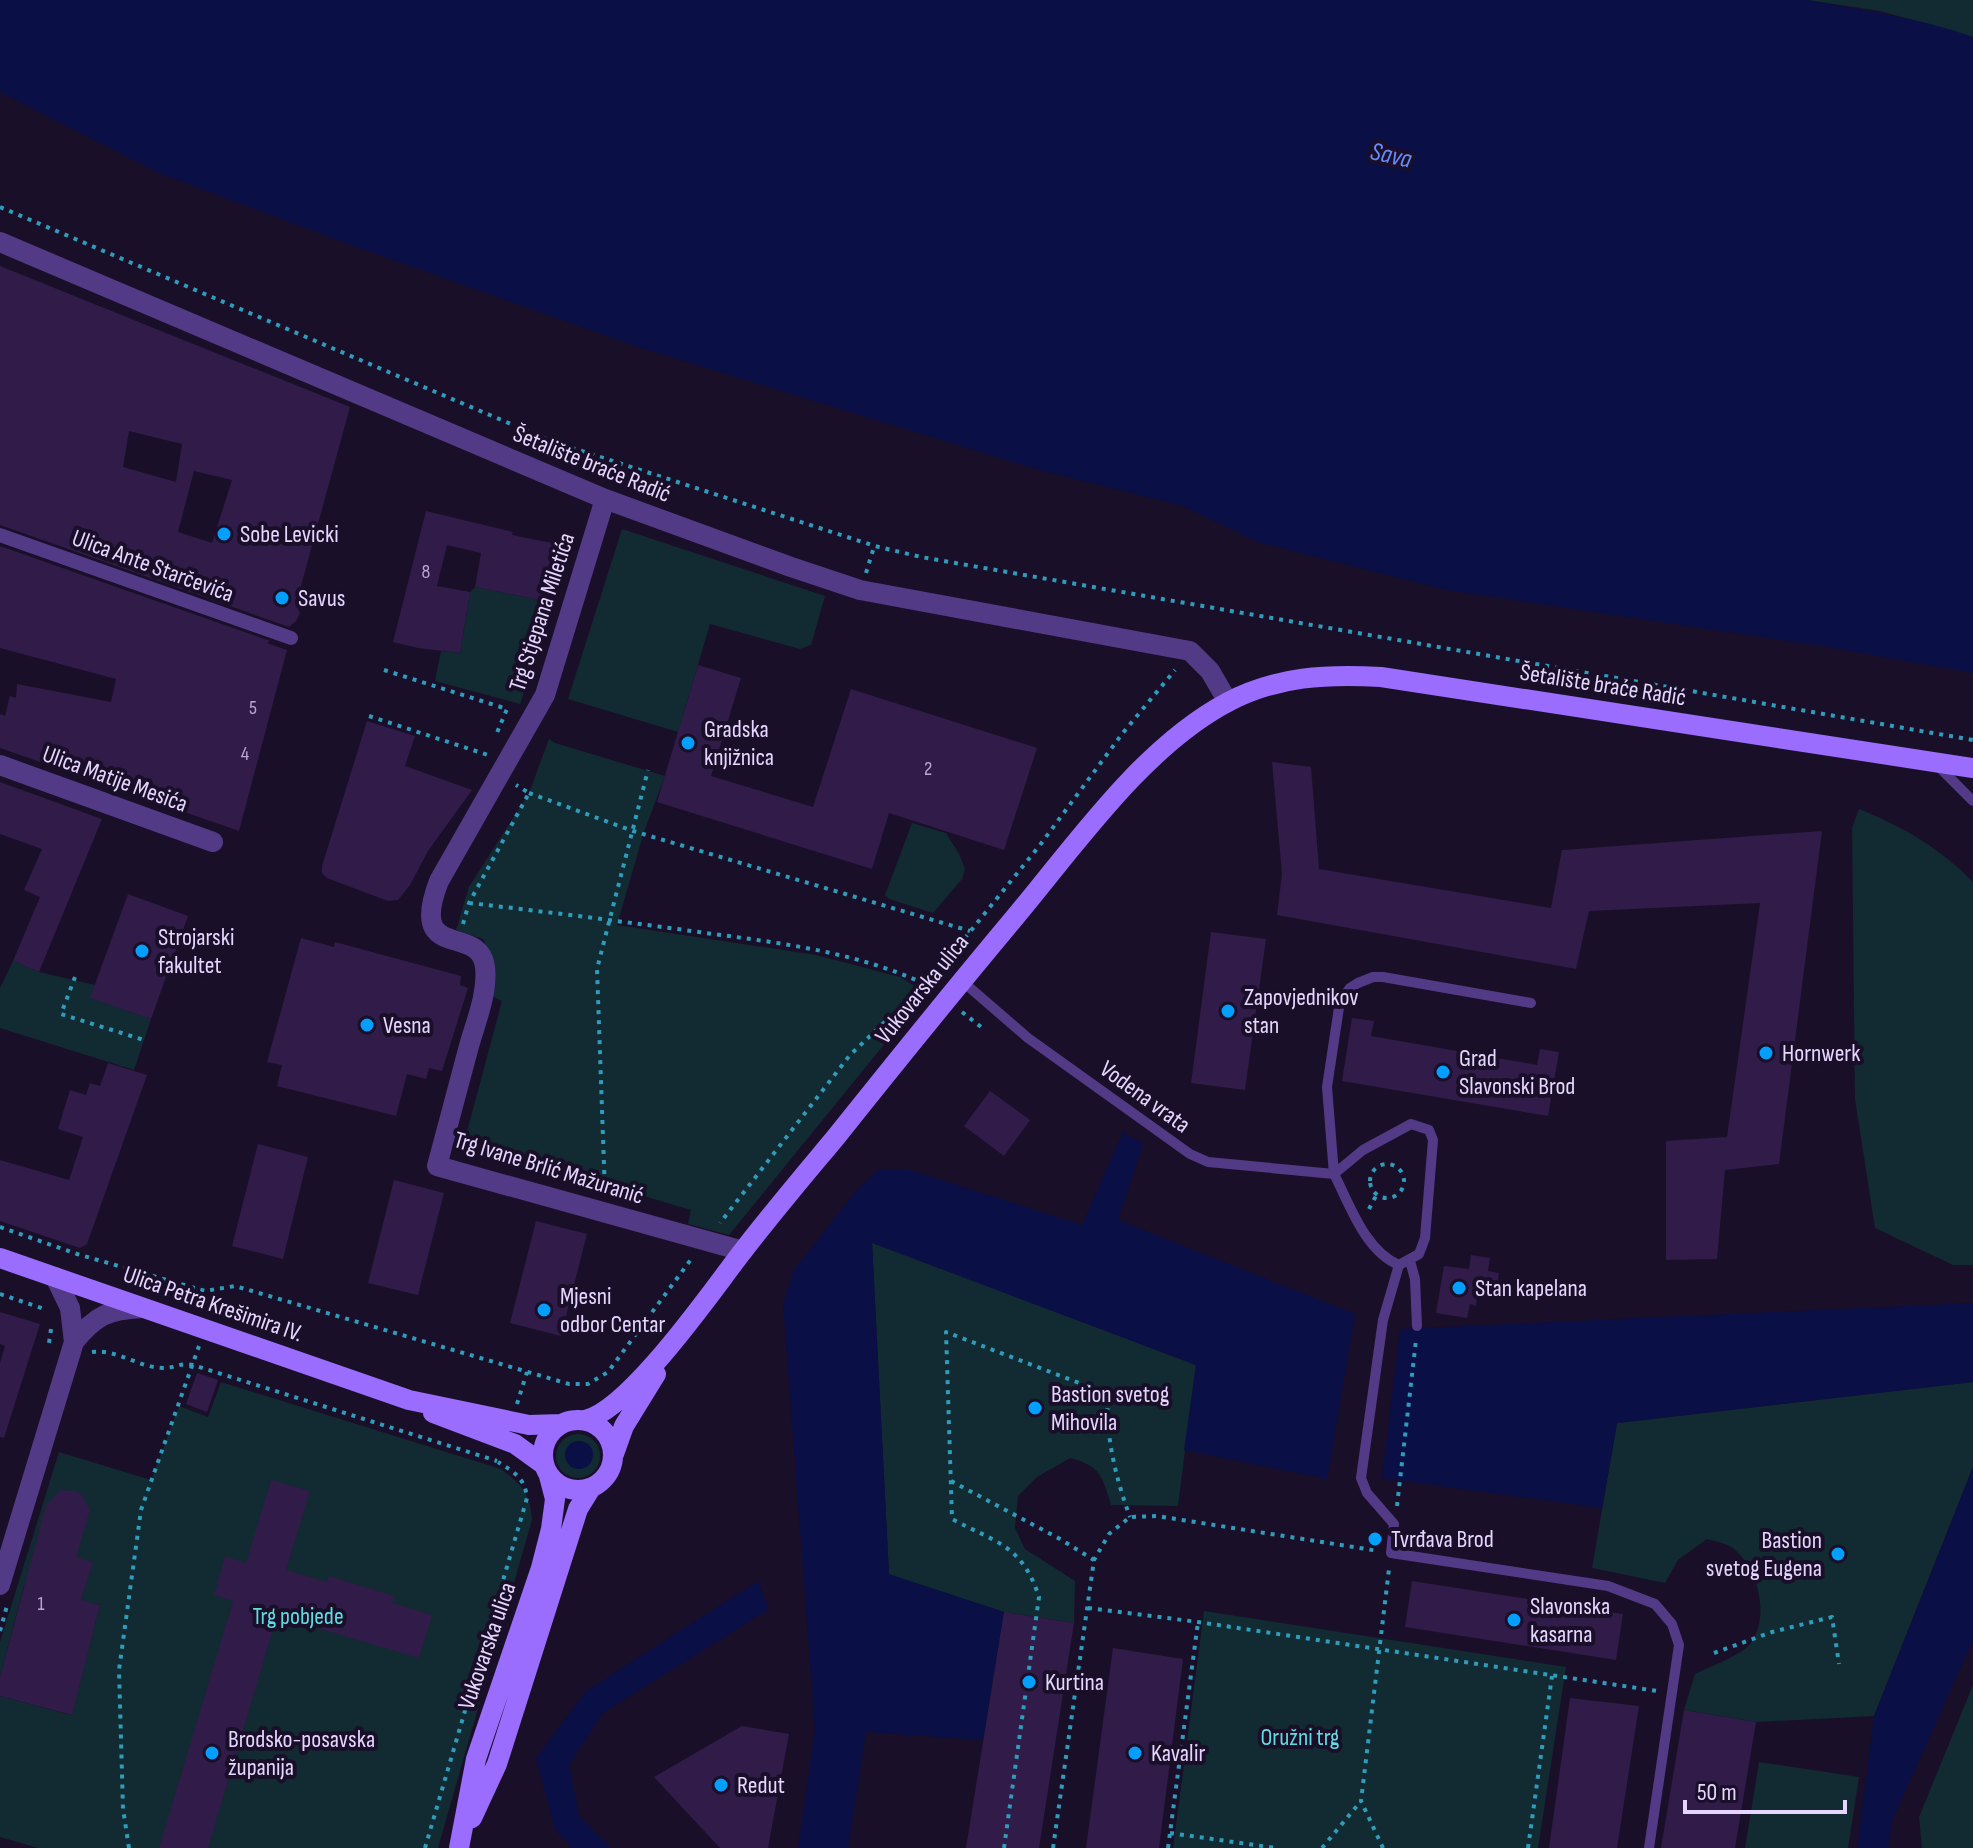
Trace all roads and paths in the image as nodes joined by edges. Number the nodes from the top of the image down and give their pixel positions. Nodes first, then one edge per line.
1 (0, 207) edge
2 (0, 242) edge
3 (349, 355) junction
4 (348, 364) dead end
5 (605, 499) junction
6 (0, 535) edge
7 (875, 546) junction
8 (860, 590) junction
9 (291, 638) dead end
10 (1190, 651) junction
11 (1228, 702) junction
12 (369, 716) dead end
13 (522, 739) joint
14 (1973, 740) edge
15 (488, 755) dead end
16 (1932, 761) junction
17 (0, 765) edge
18 (1973, 768) edge
19 (648, 770) dead end
20 (529, 793) dead end
21 (1973, 801) edge
22 (633, 831) junction
23 (213, 842) dead end
24 (469, 903) dead end
25 (611, 919) junction
26 (970, 931) junction
27 (75, 977) dead end
28 (962, 981) junction
29 (925, 984) junction
30 (936, 992) dead end
31 (1531, 1003) dead end
32 (144, 1040) dead end
33 (1334, 1174) junction
34 (1391, 1198) joint
35 (603, 1212) junction
36 (0, 1227) edge
37 (712, 1234) dead end
38 (697, 1250) dead end
39 (743, 1251) junction
40 (0, 1258) edge
41 (1404, 1263) junction
42 (55, 1277) junction
43 (0, 1294) edge
44 (142, 1308) junction
45 (50, 1314) dead end
46 (52, 1321) dead end
47 (1417, 1326) joint
48 (204, 1329) junction
49 (681, 1333) junction
50 (73, 1346) junction
51 (193, 1365) junction
52 (527, 1372) junction
53 (409, 1400) junction
54 (514, 1412) dead end
55 (585, 1420) junction
56 (561, 1424) junction
57 (614, 1454) junction
58 (547, 1471) junction
59 (951, 1481) junction
60 (1400, 1481) dead end
61 (591, 1488) junction
62 (1130, 1517) junction
63 (1391, 1553) junction
64 (1094, 1560) junction
65 (0, 1585) edge
66 (1088, 1608) junction
67 (1198, 1622) junction
68 (1378, 1649) junction
69 (1714, 1653) dead end
70 (1839, 1664) dead end
71 (1552, 1675) junction
72 (1671, 1693) junction
73 (1361, 1801) junction
74 (1170, 1833) junction
75 (461, 1840) edge
76 (129, 1848) edge
77 (425, 1848) edge
78 (1004, 1848) edge
79 (1053, 1848) edge
80 (1168, 1848) edge
81 (1276, 1848) edge
82 (1322, 1848) edge
83 (1383, 1848) edge
84 (1528, 1848) edge
85 (1649, 1848) edge

1 - 3 path
2 - 5 street, Šetalište braće Radić
3 - 4 path
3 - 7 path
5 - 8 street, Šetalište braće Radić
5 - 13 street, Trg Stjepana Miletića
6 - 9 street, Ulica Ante Starčevića
7 - 8 path
7 - 14 path
8 - 10 street, Šetalište braće Radić
10 - 11 street
10 - 26 path
11 - 16 main road, Šetalište braće Radić
11 - 28 main road, Vukovarska ulica
12 - 15 path
13 - 35 street, Trg Ivane Brlić Mažuranić
16 - 18 main road, Šetalište braće Radić
16 - 21 lane
17 - 23 street, Ulica Matije Mesića
19 - 22 path
20 - 22 path
22 - 25 path
22 - 26 path
24 - 25 path
25 - 29 path
25 - 35 path
26 - 29 path
27 - 32 path
28 - 33 lane, Vodena vrata
28 - 39 main road, Vukovarska ulica
29 - 30 path
29 - 37 path
31 - 33 lane
33 - 41 lane
33 - 41 lane
34 - 34 path
35 - 39 street, Trg Ivane Brlić Mažuranić
36 - 52 path
38 - 52 path
39 - 49 main road, Vukovarska ulica
40 - 42 main road, Ulica Petra Krešimira IV.
41 - 47 lane
41 - 63 lane
42 - 44 main road, Ulica Petra Krešimira IV.
42 - 50 street
43 - 45 path
44 - 48 main road, Ulica Petra Krešimira IV.
44 - 50 street
46 - 50 path
47 - 60 path
48 - 51 path
48 - 53 main road, Ulica Petra Krešimira IV.
49 - 55 main road, Vukovarska ulica
49 - 57 main road, Vukovarska ulica
50 - 51 path
50 - 65 street
51 - 76 path
51 - 77 path
52 - 54 path
53 - 56 main road, Ulica Petra Krešimira IV.
53 - 58 main road, Ulica Petra Krešimira IV.
55 - 56 main road
55 - 57 main road
56 - 58 main road
57 - 61 main road
58 - 61 main road
58 - 75 main road, Vukovarska ulica
59 - 62 path
59 - 64 path
59 - 78 path
61 - 75 main road, Vukovarska ulica
62 - 63 path
62 - 64 path
63 - 68 path
63 - 72 lane
64 - 66 path
66 - 67 path
66 - 79 path
67 - 68 path
67 - 74 path
68 - 71 path
68 - 73 path
69 - 70 path
71 - 72 path
71 - 84 path
72 - 85 lane
73 - 82 path
73 - 83 path
74 - 80 path
74 - 81 path

